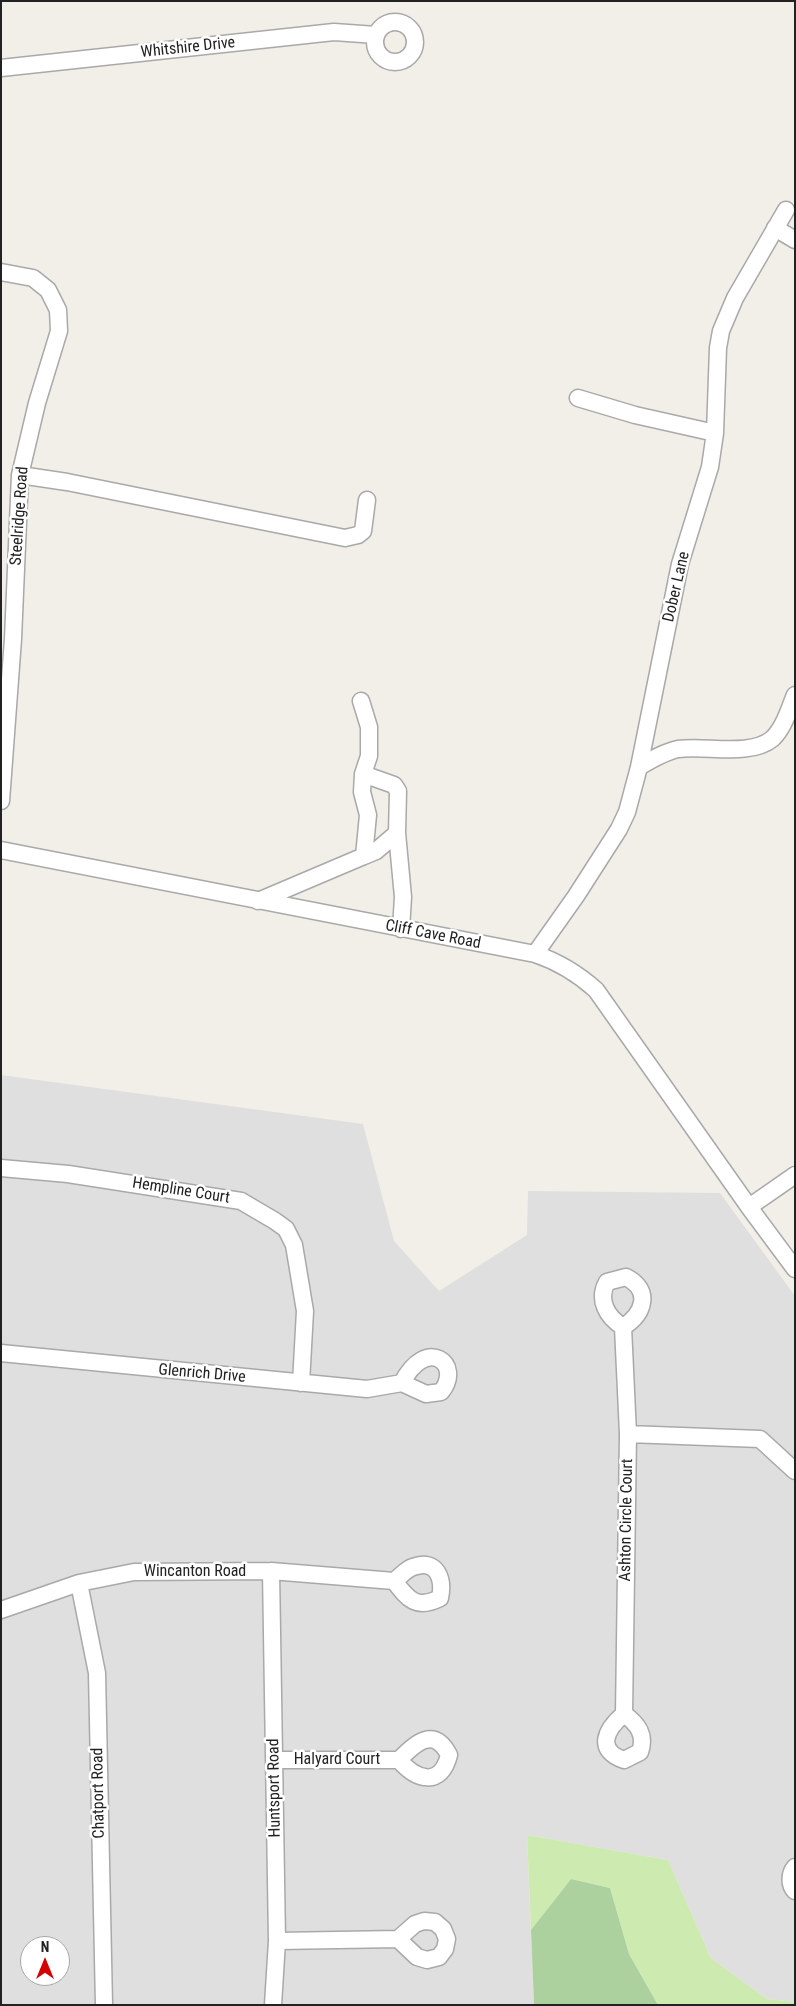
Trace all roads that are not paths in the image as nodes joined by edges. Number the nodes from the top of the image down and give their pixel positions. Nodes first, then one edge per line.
1 (376, 35) dead end
2 (1, 68) edge
3 (786, 210) dead end
4 (775, 228) junction
5 (795, 240) edge
6 (1, 272) edge
7 (578, 398) dead end
8 (715, 433) junction
9 (20, 475) junction
10 (367, 500) dead end
11 (795, 695) edge
12 (361, 701) dead end
13 (639, 767) junction
14 (363, 774) junction
15 (1, 801) edge
16 (397, 833) junction
17 (1, 850) edge
18 (364, 856) junction
19 (258, 901) junction
20 (401, 929) junction
21 (535, 954) junction
22 (1, 1168) edge
23 (795, 1175) edge
24 (749, 1207) junction
25 (795, 1269) edge
26 (623, 1327) dead end
27 (1, 1353) edge
28 (301, 1383) junction
29 (402, 1383) dead end
30 (628, 1434) junction
31 (795, 1471) edge
32 (271, 1571) junction
33 (394, 1581) dead end
34 (79, 1583) junction
35 (1, 1610) edge
36 (624, 1714) dead end
37 (274, 1760) junction
38 (399, 1760) dead end
39 (795, 1867) edge
40 (795, 1891) edge
41 (398, 1939) dead end
42 (278, 1941) junction
43 (104, 2005) edge
44 (273, 2005) edge

1 - 2 street, Whitshire Drive
3 - 4 street, Dober Lane
4 - 5 street
4 - 8 street, Dober Lane
6 - 9 street, Steelridge Road
7 - 8 street
8 - 13 street, Dober Lane
9 - 10 street
9 - 15 street, Steelridge Road
11 - 13 street
12 - 14 street
13 - 21 street, Dober Lane
14 - 16 street
14 - 18 street
16 - 18 street
16 - 20 street
17 - 19 street, Cliff Cave Road
18 - 19 street
19 - 20 street, Cliff Cave Road
20 - 21 street, Cliff Cave Road
21 - 24 street, Cliff Cave Road
22 - 28 street, Hempline Court
23 - 24 street
24 - 25 street, Cliff Cave Road
26 - 30 street, Ashton Circle Court
27 - 28 street, Glenrich Drive
28 - 29 street, Glenrich Drive
30 - 31 street
30 - 36 street, Ashton Circle Court
32 - 33 street, Wincanton Road
32 - 34 street, Wincanton Road
32 - 37 street, Huntsport Road
34 - 35 street, Wincanton Road
34 - 43 street, Chatport Road
37 - 38 street, Halyard Court
37 - 42 street, Huntsport Road
39 - 40 street
41 - 42 street
42 - 44 street, Huntsport Road

